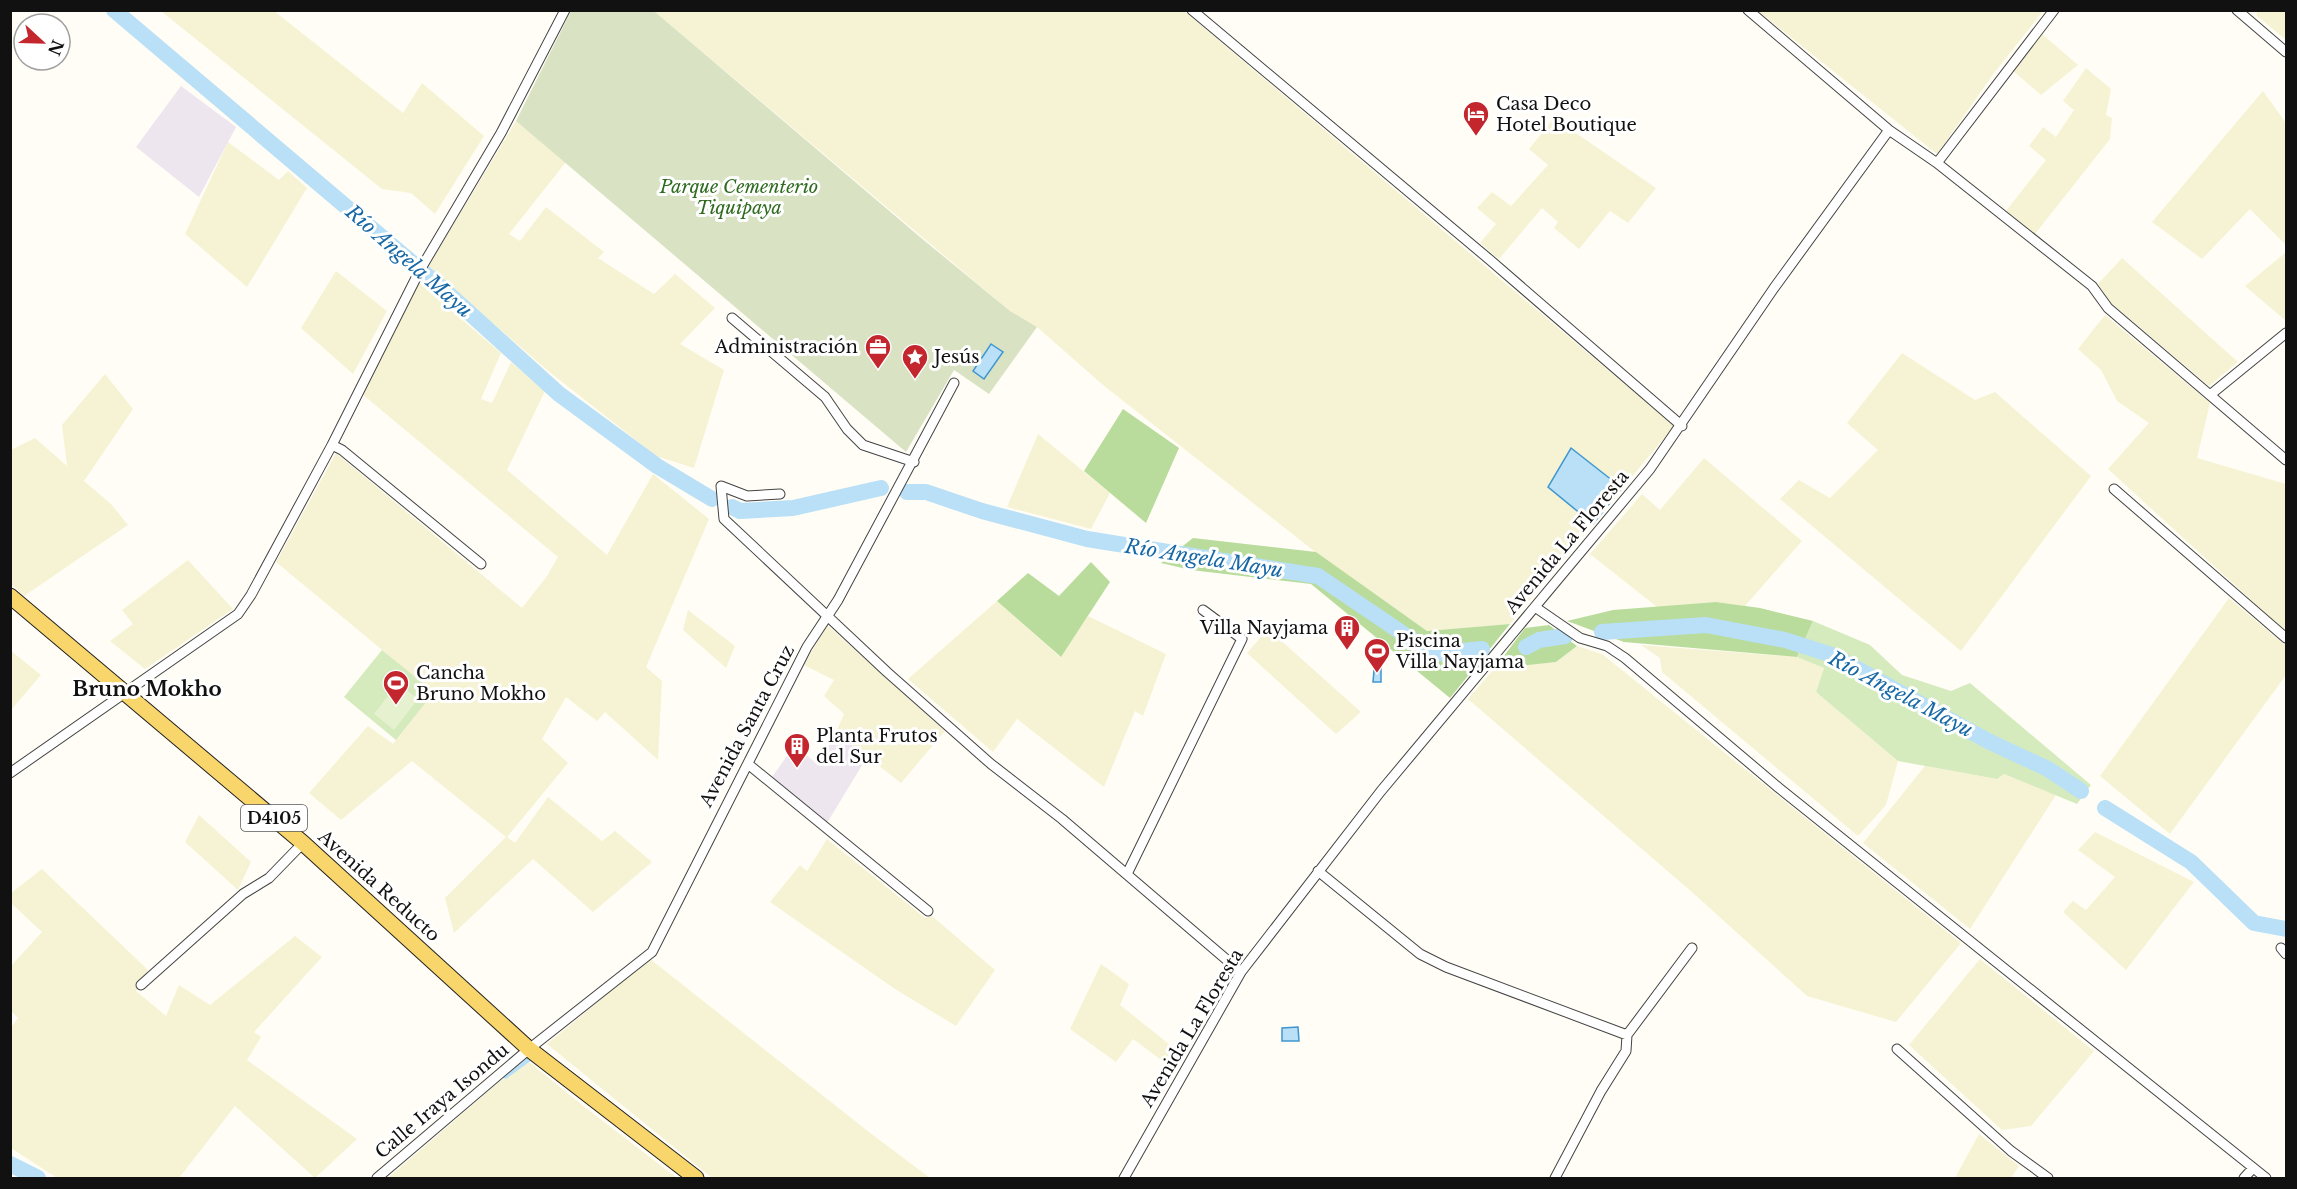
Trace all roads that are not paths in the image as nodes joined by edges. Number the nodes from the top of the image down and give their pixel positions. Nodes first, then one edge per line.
1 (565, 10) edge
2 (1192, 10) edge
3 (1748, 10) edge
4 (2055, 10) edge
5 (2236, 10) edge
6 (2286, 52) edge
7 (1889, 130) junction
8 (1937, 163) junction
9 (732, 318) dead end
10 (2286, 333) edge
11 (954, 383) dead end
12 (2210, 395) junction
13 (1682, 426) junction
14 (332, 445) junction
15 (2286, 460) edge
16 (914, 462) junction
17 (2114, 489) dead end
18 (780, 494) dead end
19 (481, 564) dead end
20 (10, 596) edge
21 (1535, 607) junction
22 (1203, 610) dead end
23 (826, 615) junction
24 (2286, 638) edge
25 (126, 692) junction
26 (748, 764) junction
27 (10, 773) edge
28 (303, 843) junction
29 (1318, 871) junction
30 (1127, 874) junction
31 (928, 911) dead end
32 (1692, 948) dead end
33 (1241, 972) junction
34 (141, 985) dead end
35 (1627, 1035) junction
36 (530, 1049) junction
37 (1898, 1049) dead end
38 (2253, 1168) junction
39 (376, 1179) edge
40 (696, 1179) edge
41 (1124, 1179) edge
42 (1555, 1179) edge
43 (2048, 1179) edge
44 (2244, 1179) edge
45 (2266, 1179) edge

1 - 14 street
2 - 13 street
3 - 7 street
4 - 8 street
5 - 6 street
7 - 8 street
7 - 13 street, Avenida La Floresta
8 - 12 street
9 - 16 street
10 - 12 street
11 - 16 street, Avenida Santa Cruz
12 - 15 street
13 - 21 street, Avenida La Floresta
14 - 19 street
14 - 25 street
16 - 23 street, Avenida Santa Cruz
17 - 24 street
18 - 23 street
20 - 25 main road, Avenida Reducto / D4105
21 - 29 street, Avenida La Floresta
21 - 38 street
22 - 30 street
23 - 26 street, Avenida Santa Cruz
23 - 30 street
25 - 27 street
25 - 28 main road, Avenida Reducto / D4105
26 - 31 street
26 - 36 street, Avenida Santa Cruz
28 - 34 street
28 - 36 main road, Avenida Reducto / D4105
29 - 33 street, Avenida La Floresta
29 - 35 street
30 - 33 street
32 - 35 street
33 - 41 street, Avenida La Floresta
35 - 42 street
36 - 39 street, Calle Iraya Isondu
36 - 40 main road, Avenida Reducto / D4105
37 - 43 street
38 - 44 street
38 - 45 street

